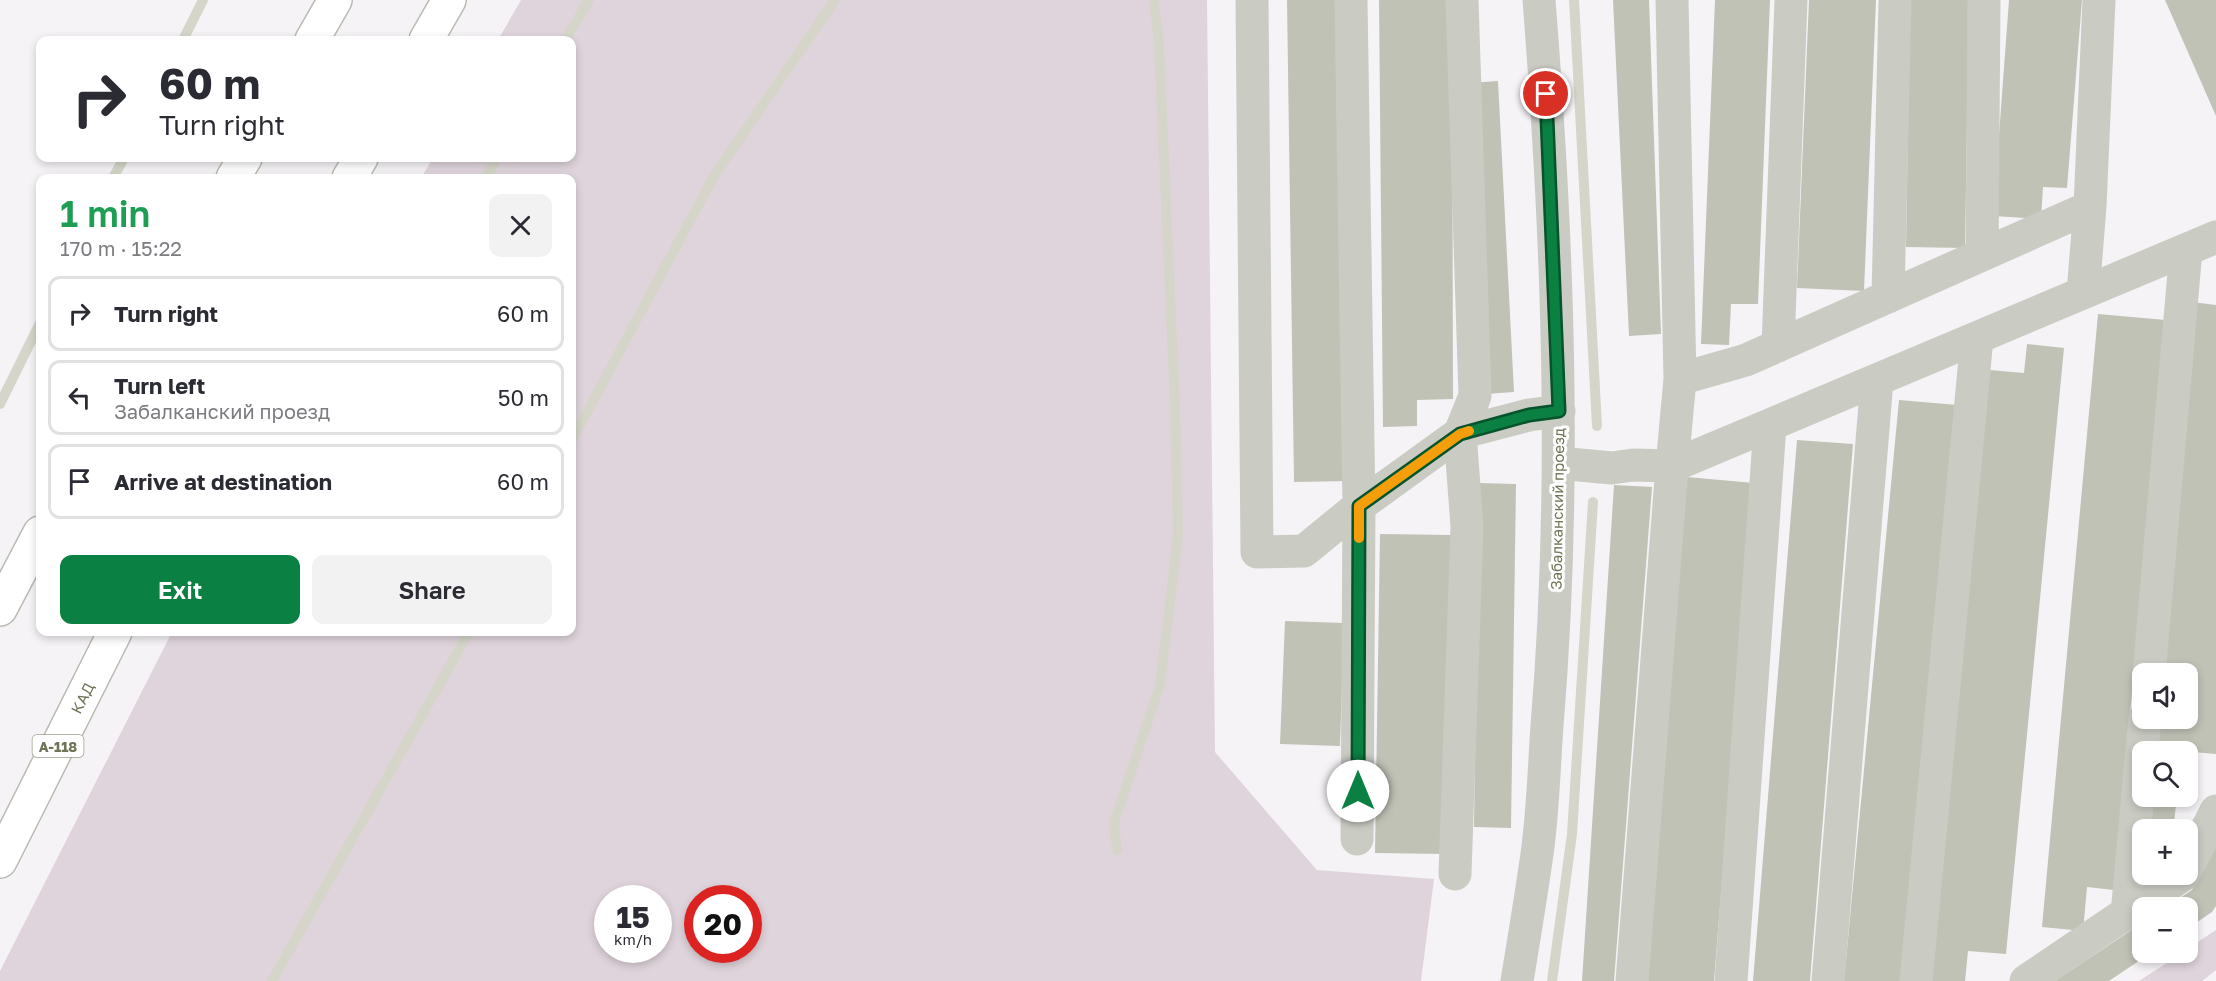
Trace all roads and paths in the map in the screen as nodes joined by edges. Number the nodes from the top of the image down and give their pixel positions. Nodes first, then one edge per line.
1 (335, 0) edge
2 (448, 0) edge
3 (1252, 0) edge
4 (1351, 0) edge
5 (1462, 0) edge
6 (1539, 0) edge
7 (1672, 0) edge
8 (1791, 0) edge
9 (1895, 0) edge
10 (1984, 0) edge
11 (2099, 0) edge
12 (314, 36) edge
13 (428, 36) edge
14 (2090, 207) junction
15 (2216, 237) edge
16 (2186, 250) junction
17 (1982, 255) junction
18 (2083, 293) junction
19 (1888, 297) junction
20 (1977, 338) junction
21 (1778, 346) junction
22 (1680, 379) junction
23 (1877, 380) junction
24 (1559, 411) junction
25 (1770, 425) junction
26 (1460, 434) junction
27 (1558, 463) junction
28 (1672, 466) junction
29 (1359, 506) junction
30 (36, 541) edge
31 (0, 609) edge
32 (113, 636) edge
33 (2150, 663) edge
34 (2144, 729) edge
35 (2216, 811) edge
36 (1357, 839) dead end
37 (2198, 846) edge
38 (0, 861) edge
39 (1455, 874) dead end
40 (2168, 885) edge
41 (2127, 914) junction
42 (1517, 981) edge
43 (1632, 981) edge
44 (1731, 981) edge
45 (1828, 981) edge
46 (1916, 981) edge
47 (2026, 981) edge

1 - 12 highway
2 - 13 highway
3 - 29 street
4 - 29 street
5 - 26 street
6 - 24 street, Забалканский проезд
7 - 22 street
8 - 21 street
9 - 19 street
10 - 17 street
11 - 14 street
14 - 17 street
14 - 18 street
15 - 16 street
16 - 18 street
16 - 33 street
17 - 19 street
18 - 20 street
19 - 21 street
20 - 23 street
20 - 46 street
21 - 22 street
22 - 28 street
23 - 25 street
23 - 45 street
24 - 26 street
24 - 27 street, Забалканский проезд
25 - 28 street
25 - 44 street
26 - 29 street
26 - 39 street
27 - 28 street
27 - 42 street, Забалканский проезд
28 - 43 street
29 - 36 street
30 - 31 highway
32 - 38 highway, КАД / А-118
34 - 41 street
35 - 37 street
40 - 41 street
41 - 47 street

